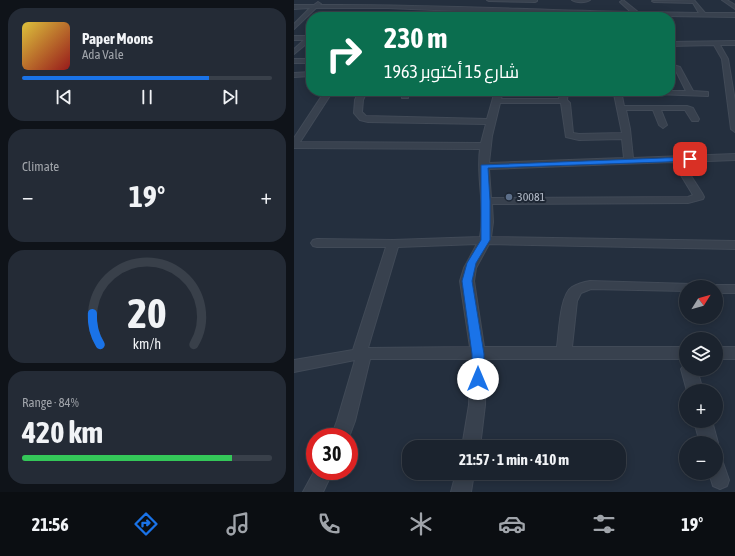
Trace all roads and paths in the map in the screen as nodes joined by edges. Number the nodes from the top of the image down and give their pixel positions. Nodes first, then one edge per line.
1 (314, 0) edge
2 (321, 0) edge
3 (489, 0) edge
4 (574, 0) edge
5 (588, 0) edge
6 (654, 0) edge
7 (724, 0) edge
8 (535, 2) edge
9 (622, 2) dead end
10 (468, 3) dead end
11 (482, 3) dead end
12 (294, 7) edge
13 (316, 7) junction
14 (419, 9) junction
15 (310, 12) edge
16 (484, 12) edge
17 (528, 12) edge
18 (634, 12) edge
19 (659, 12) edge
20 (701, 12) junction
21 (735, 12) edge
22 (675, 14) edge
23 (294, 16) edge
24 (306, 16) joint
25 (294, 26) edge
26 (294, 38) edge
27 (306, 38) edge
28 (306, 42) edge
29 (675, 44) edge
30 (716, 44) junction
31 (734, 44) edge
32 (294, 52) edge
33 (725, 59) junction
34 (294, 61) edge
35 (306, 61) edge
36 (735, 64) edge
37 (675, 67) edge
38 (306, 74) edge
39 (294, 75) edge
40 (675, 92) edge
41 (690, 93) junction
42 (705, 94) dead end
43 (326, 96) edge
44 (361, 96) edge
45 (498, 96) edge
46 (564, 96) edge
47 (618, 96) edge
48 (496, 101) junction
49 (563, 101) junction
50 (733, 102) edge
51 (620, 108) junction
52 (656, 108) junction
53 (694, 120) dead end
54 (490, 122) junction
55 (663, 125) dead end
56 (735, 129) edge
57 (626, 136) junction
58 (294, 145) edge
59 (486, 146) junction
60 (735, 157) edge
61 (676, 160) junction
62 (629, 161) junction
63 (484, 166) junction
64 (486, 201) junction
65 (485, 240) junction
66 (317, 243) dead end
67 (393, 244) junction
68 (735, 245) edge
69 (679, 287) edge
70 (723, 289) edge
71 (735, 289) edge
72 (564, 353) junction
73 (723, 353) edge
74 (735, 353) edge
75 (362, 354) junction
76 (478, 354) junction
77 (679, 355) edge
78 (294, 366) edge
79 (343, 428) edge
80 (472, 440) edge
81 (319, 480) edge
82 (464, 480) edge
83 (313, 492) edge
84 (461, 492) edge

1 - 2 street
2 - 13 street
3 - 8 street
4 - 5 street
6 - 19 street
6 - 20 street
7 - 21 street
8 - 11 street
8 - 17 street
9 - 18 street
10 - 14 street
12 - 13 street
13 - 14 street
13 - 15 street
14 - 16 street
20 - 21 street
20 - 22 street
23 - 24 street
24 - 25 street
26 - 27 street
28 - 32 street
29 - 30 street
30 - 31 street
30 - 33 street
33 - 36 street
33 - 50 street
34 - 35 street
37 - 41 street
38 - 39 street
40 - 41 street
41 - 42 street
43 - 58 street
44 - 54 street
45 - 48 street
46 - 49 street
47 - 51 street
48 - 49 street
48 - 54 street
49 - 57 street
50 - 56 street
51 - 52 street
51 - 57 street
52 - 53 street
52 - 55 street
54 - 59 street
57 - 62 street
58 - 59 street
59 - 63 street
60 - 61 street
61 - 62 street
61 - 64 street
62 - 63 street
63 - 64 street
64 - 65 street
65 - 67 street
65 - 68 street
65 - 76 street
66 - 67 street
67 - 75 street
69 - 72 street
70 - 71 street
72 - 76 street
72 - 77 street
73 - 74 street
75 - 76 street
75 - 78 street
75 - 79 street
76 - 80 street
81 - 83 street
82 - 84 street

